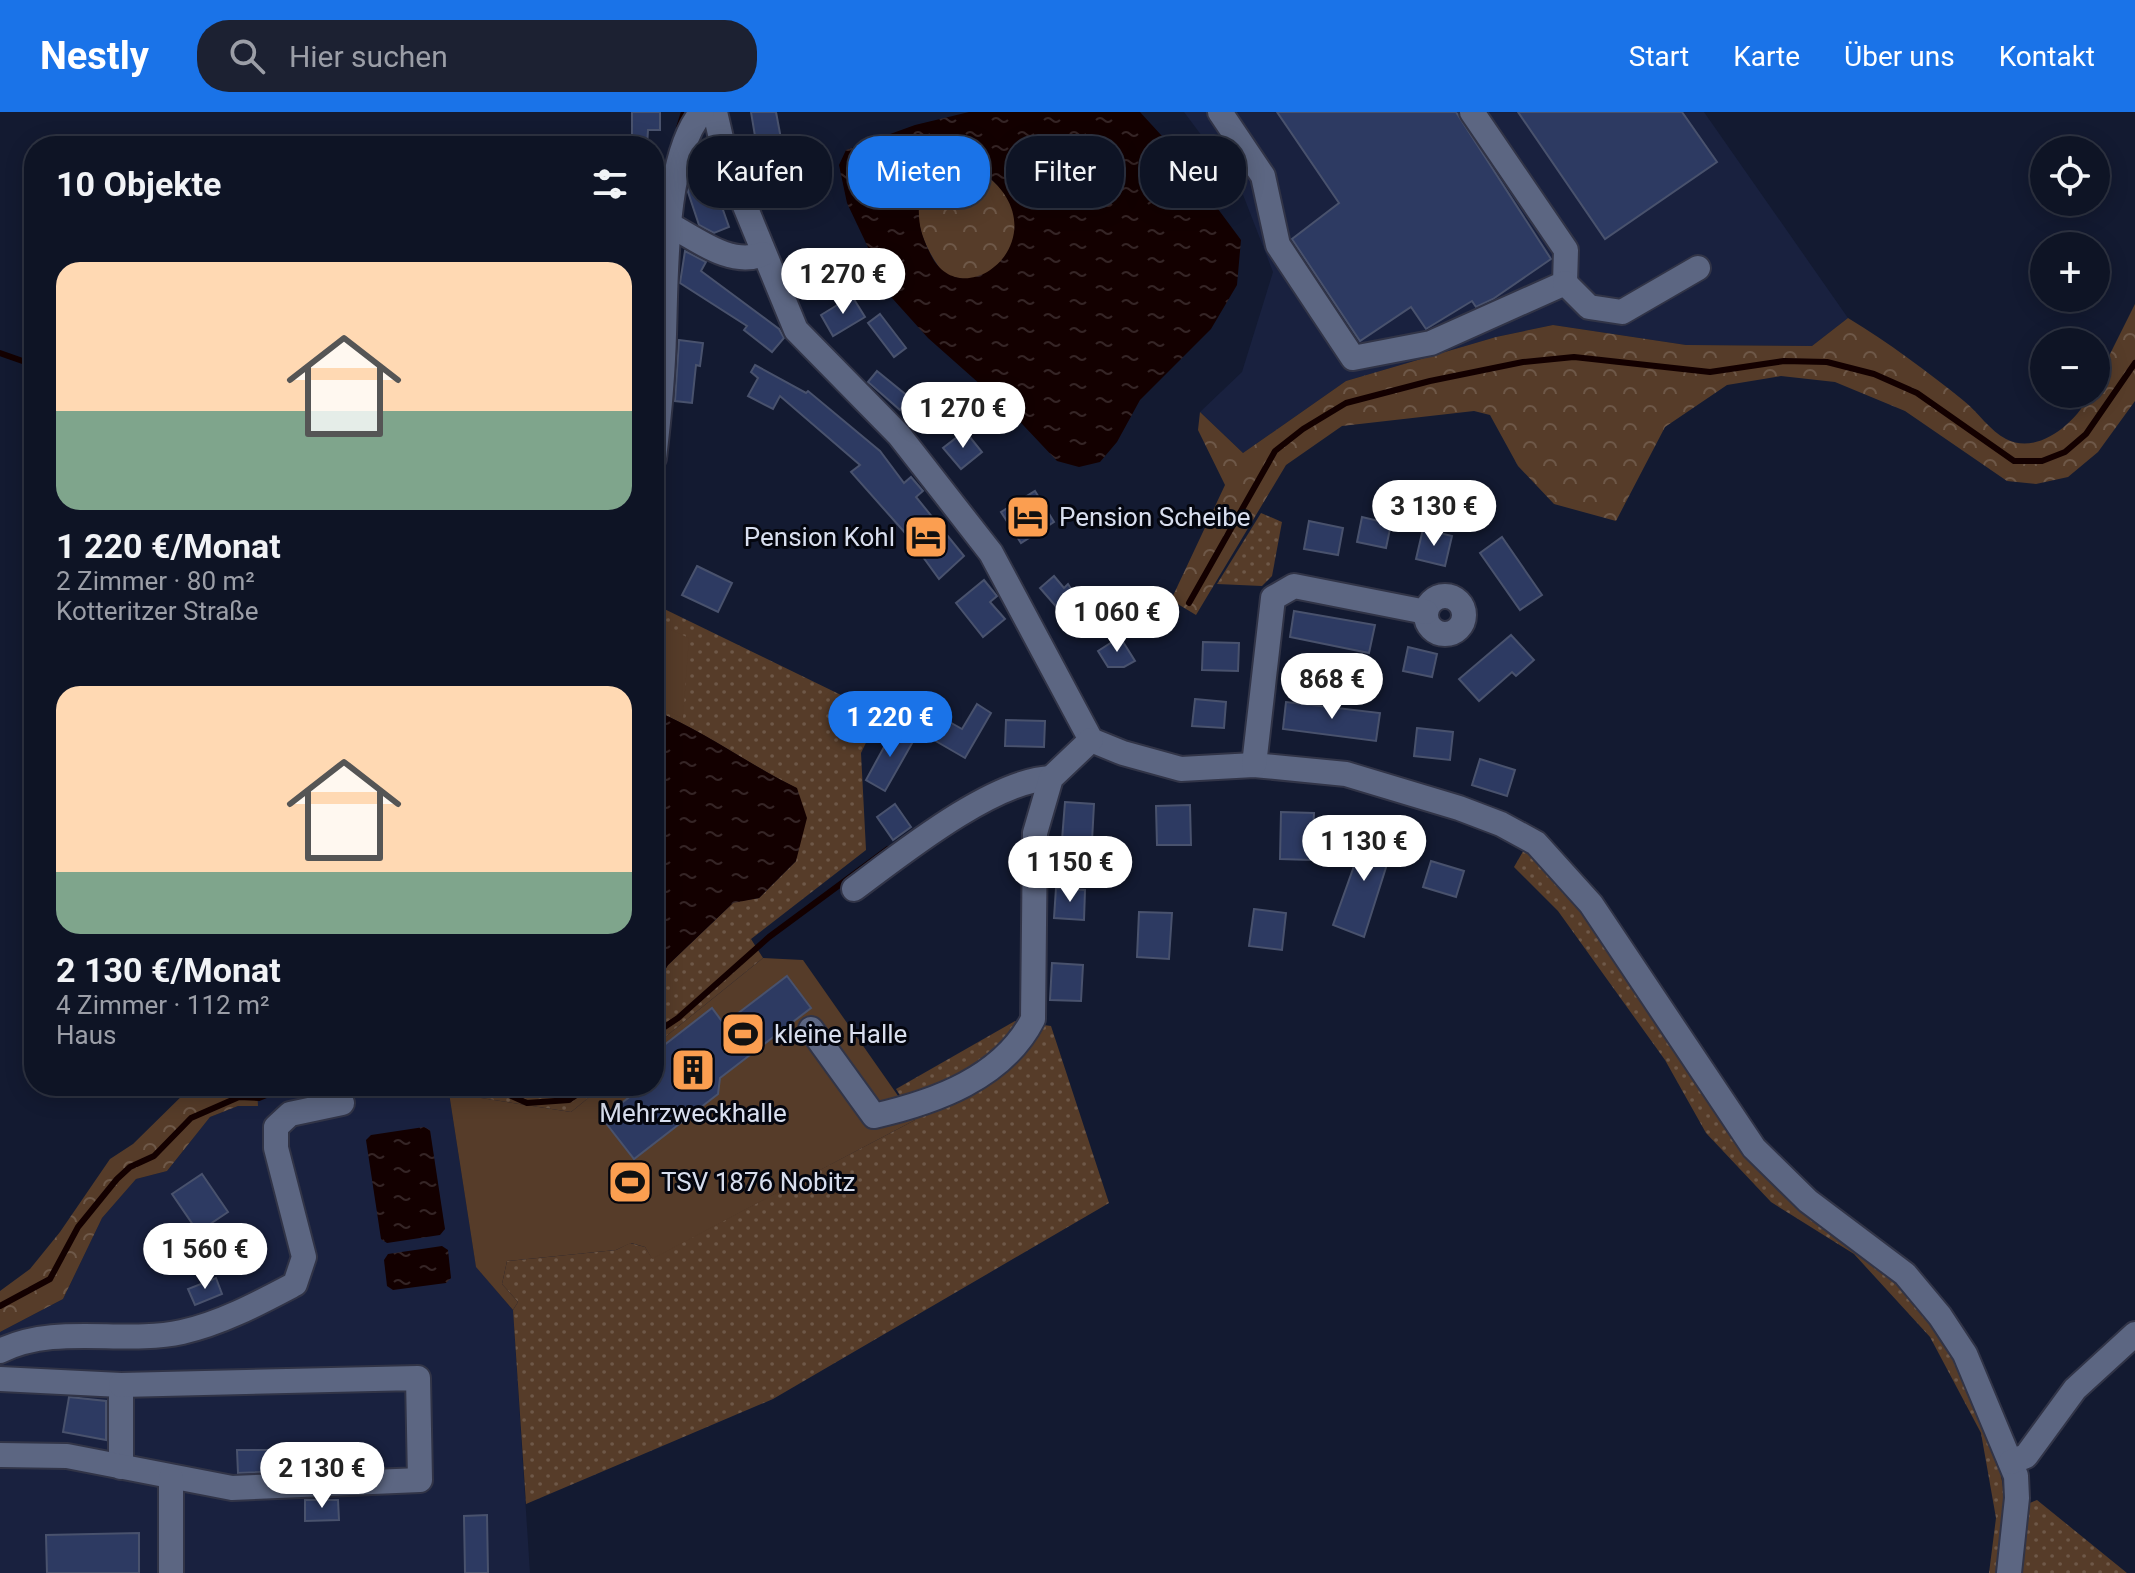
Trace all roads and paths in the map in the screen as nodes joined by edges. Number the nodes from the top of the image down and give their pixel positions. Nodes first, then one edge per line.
1 (702, 112) edge
2 (715, 112) edge
3 (1220, 112) edge
4 (1472, 112) edge
5 (670, 225) junction
6 (763, 254) junction
7 (664, 266) edge
8 (664, 266) edge
9 (1698, 268) dead end
10 (1565, 283) junction
11 (664, 336) edge
12 (1426, 612) dead end
13 (1091, 740) junction
14 (1254, 765) junction
15 (1051, 778) junction
16 (854, 889) dead end
17 (811, 1029) dead end
18 (342, 1103) dead end
19 (2135, 1334) edge
20 (0, 1351) edge
21 (0, 1379) edge
22 (121, 1385) junction
23 (0, 1455) edge
24 (2011, 1462) junction
25 (121, 1467) junction
26 (171, 1478) junction
27 (171, 1573) edge
28 (2009, 1573) edge

1 - 5 street
2 - 6 street
3 - 10 street
4 - 10 street
5 - 6 street
5 - 7 street
6 - 13 street
8 - 11 street
9 - 10 street
12 - 14 street
13 - 14 street
13 - 15 street
14 - 24 street
15 - 16 street
15 - 17 street
18 - 20 street
19 - 24 street
21 - 22 street
22 - 25 street
22 - 26 street
23 - 25 street
24 - 28 street
25 - 26 street
26 - 27 street

